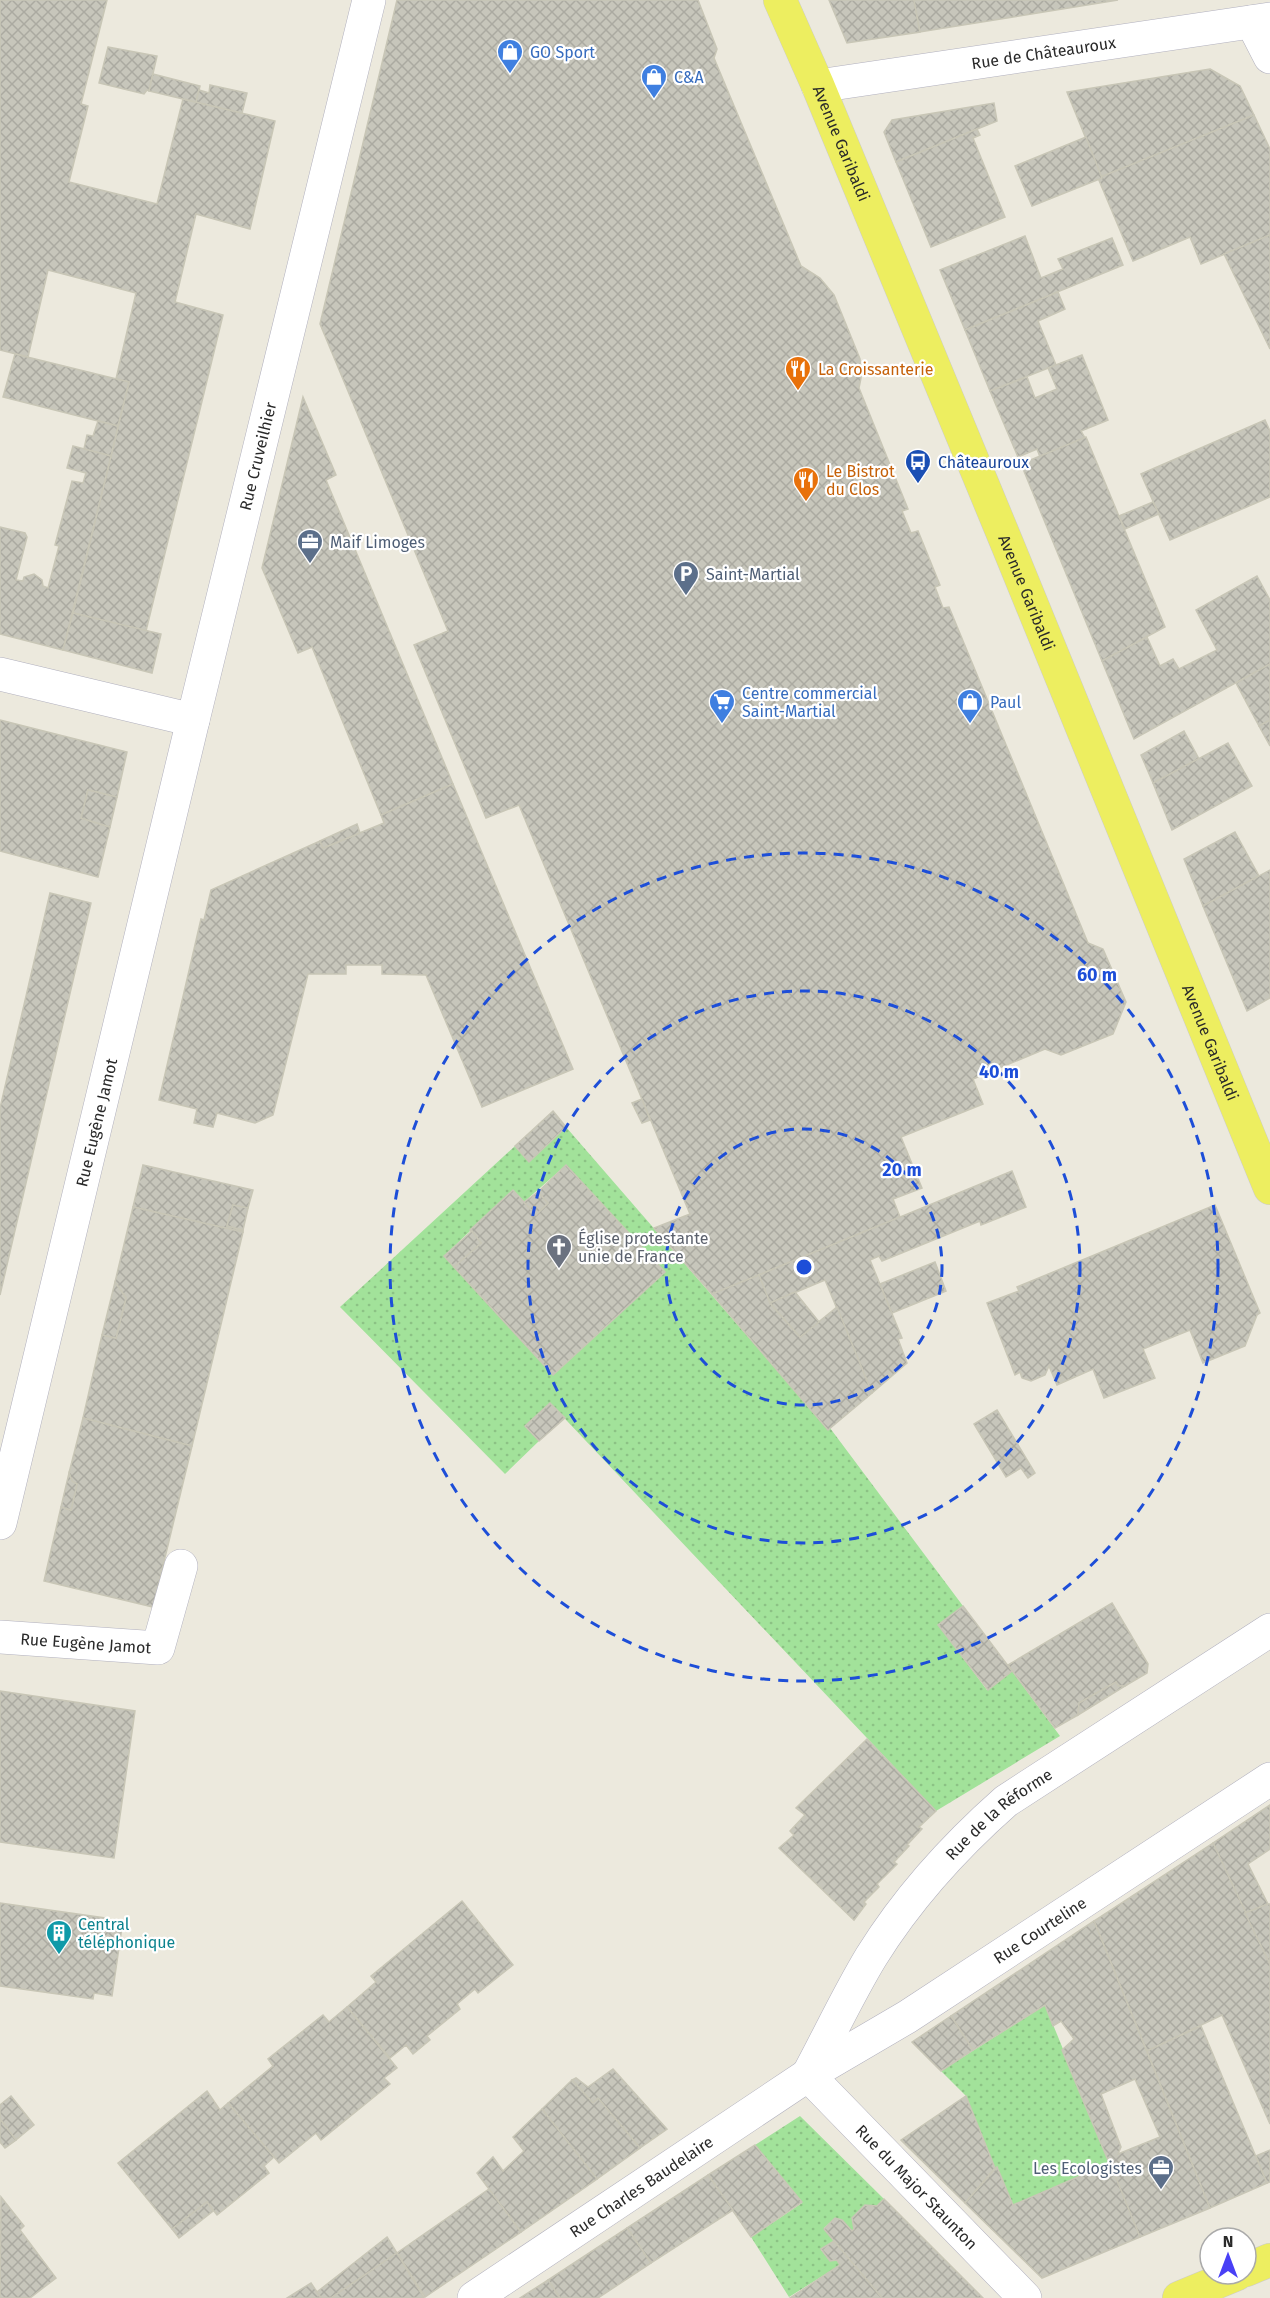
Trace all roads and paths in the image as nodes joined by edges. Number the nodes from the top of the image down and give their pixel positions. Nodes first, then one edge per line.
1 (369, 0) edge
2 (780, 0) edge
3 (1261, 21) edge
4 (1270, 57) edge
5 (818, 86) junction
6 (0, 674) edge
7 (193, 720) junction
8 (1270, 1188) edge
9 (0, 1523) edge
10 (181, 1566) dead end
11 (1270, 1630) edge
12 (0, 1636) edge
13 (1270, 1779) edge
14 (808, 2075) junction
15 (1208, 2286) edge
16 (474, 2298) edge
17 (1025, 2298) edge
18 (1179, 2298) edge

1 - 7 street, Rue Cruveilhier
2 - 5 main road, Avenue Garibaldi
3 - 4 street
3 - 5 street, Rue de Châteauroux
5 - 8 main road, Avenue Garibaldi
6 - 7 street
7 - 9 street, Rue Eugène Jamot
10 - 12 street, Rue Eugène Jamot
11 - 14 street, Rue de la Réforme
13 - 14 street, Rue Courteline
14 - 16 street, Rue Charles Baudelaire
14 - 17 street, Rue du Major Staunton
15 - 18 main road

